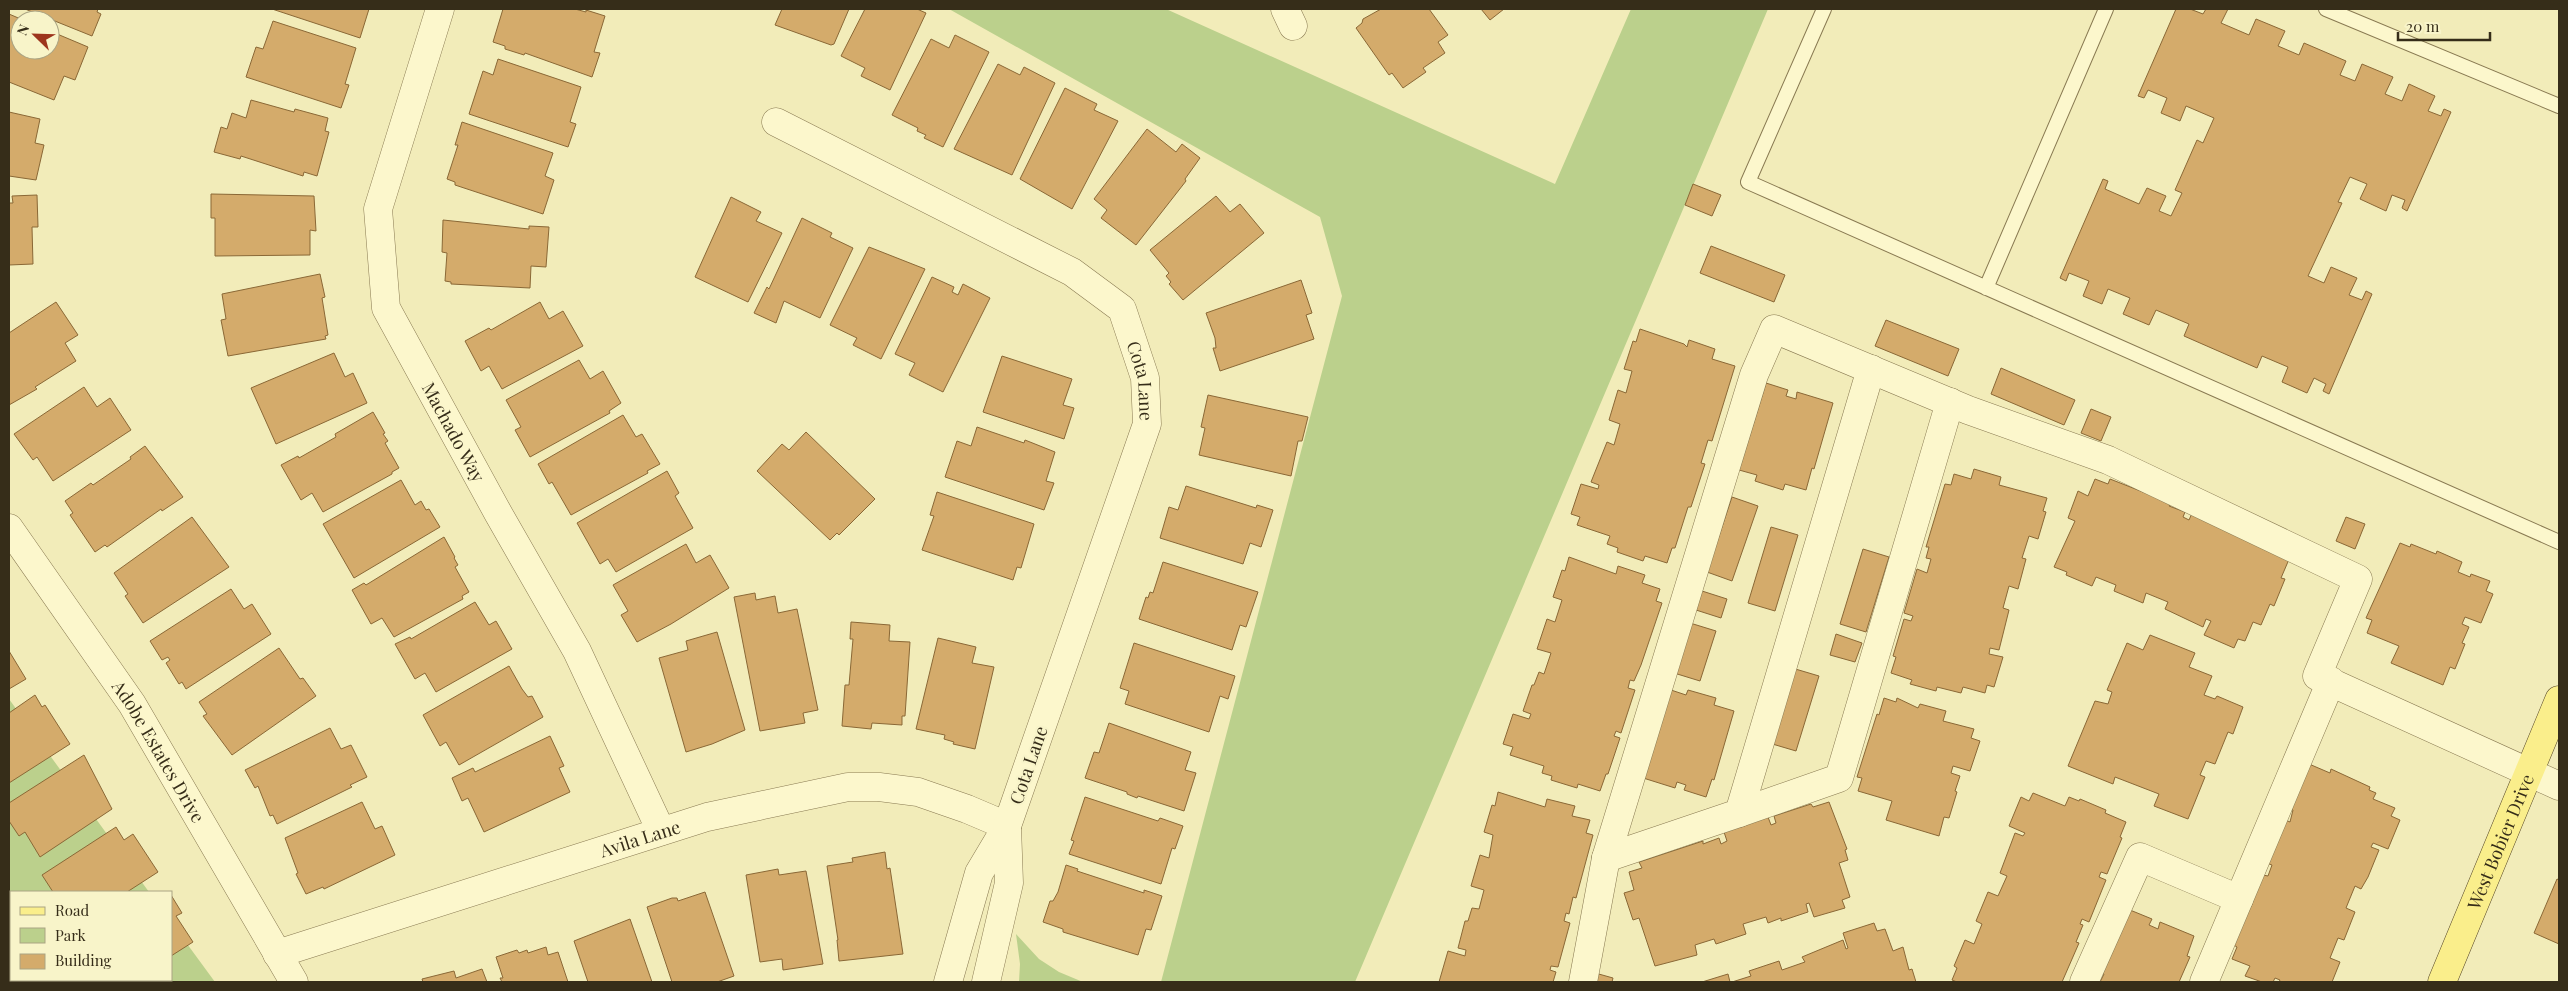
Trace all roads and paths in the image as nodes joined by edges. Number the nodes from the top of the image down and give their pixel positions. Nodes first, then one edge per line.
1 (440, 9) edge
2 (1824, 9) edge
3 (2106, 9) edge
4 (2326, 9) edge
5 (2559, 106) edge
6 (776, 122) dead end
7 (1986, 288) junction
8 (1871, 369) junction
9 (1950, 402) junction
10 (9, 528) edge
11 (2559, 542) edge
12 (2330, 682) junction
13 (2559, 700) edge
14 (2528, 773) junction
15 (2559, 786) edge
16 (1739, 814) junction
17 (1007, 826) junction
18 (661, 831) junction
19 (1606, 858) junction
20 (2239, 899) junction
21 (277, 954) junction
22 (294, 982) edge
23 (948, 982) edge
24 (986, 982) edge
25 (1583, 982) edge
26 (2084, 982) edge
27 (2204, 982) edge
28 (2442, 982) edge

1 - 18 street, Machado Way
2 - 7 lane
3 - 7 lane
4 - 5 lane
6 - 17 street, Cota Lane
7 - 11 lane
8 - 9 street
8 - 16 street
8 - 19 street
9 - 12 street
9 - 16 street
10 - 21 street, Adobe Estates Drive
12 - 14 street
12 - 20 street
13 - 14 main road, West Bobier Drive
14 - 15 street
14 - 28 main road, West Bobier Drive
16 - 19 street
17 - 18 street, Avila Lane
17 - 23 street, Cota Lane
17 - 24 street, Cota Lane
18 - 21 street, Avila Lane
19 - 25 street
20 - 26 street
20 - 27 street
21 - 22 street, Adobe Estates Drive

